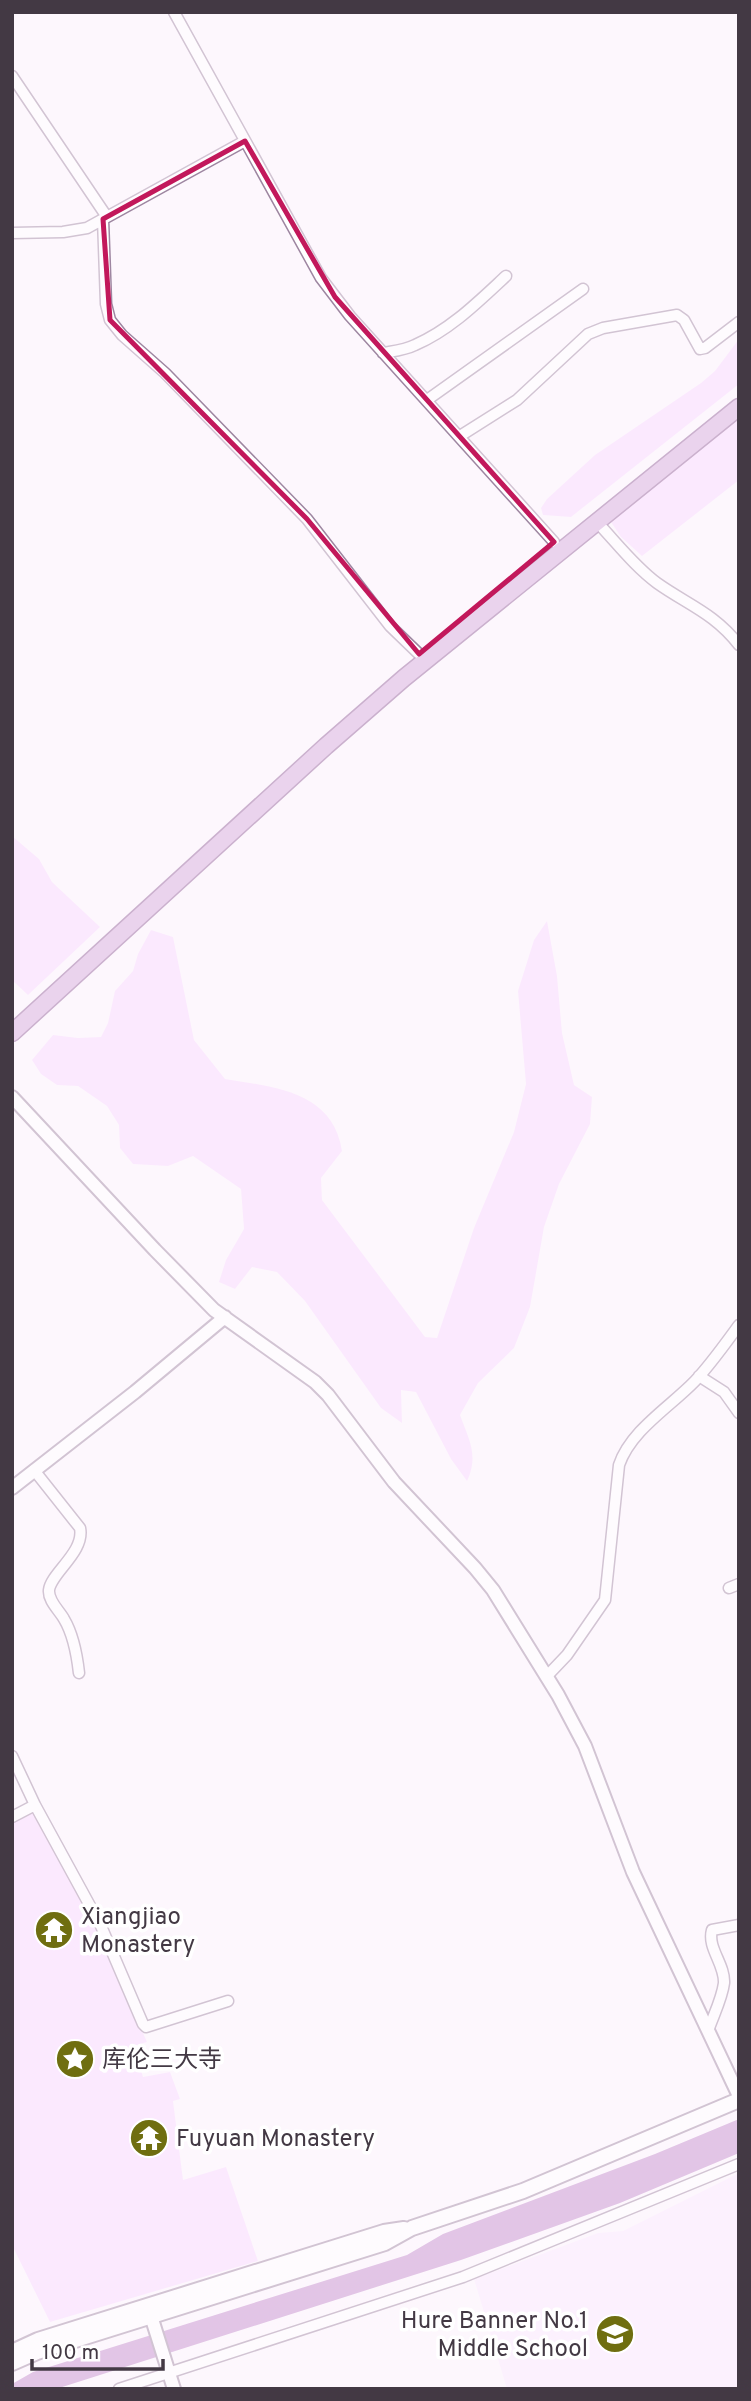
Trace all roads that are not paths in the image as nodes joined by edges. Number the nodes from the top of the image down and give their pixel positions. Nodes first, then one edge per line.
1 (174, 12) edge
2 (12, 76) edge
3 (245, 142) junction
4 (105, 218) junction
5 (12, 233) edge
6 (506, 276) dead end
7 (583, 289) dead end
8 (739, 322) edge
9 (383, 353) junction
10 (739, 395) edge
11 (427, 400) junction
12 (739, 407) edge
13 (460, 436) junction
14 (596, 521) junction
15 (554, 542) junction
16 (739, 645) edge
17 (419, 654) junction
18 (12, 1020) edge
19 (12, 1033) edge
20 (12, 1097) edge
21 (225, 1317) junction
22 (739, 1325) edge
23 (699, 1376) junction
24 (739, 1413) edge
25 (34, 1470) junction
26 (12, 1488) edge
27 (79, 1672) dead end
28 (547, 1676) junction
29 (12, 1756) edge
30 (35, 1805) junction
31 (12, 1817) edge
32 (739, 1925) edge
33 (228, 2001) dead end
34 (708, 2031) junction
35 (739, 2098) edge
36 (739, 2164) edge
37 (412, 2228) junction
38 (151, 2316) junction
39 (12, 2352) edge
40 (12, 2363) edge
41 (169, 2372) junction
42 (119, 2389) edge
43 (174, 2389) edge

1 - 3 street
2 - 4 street
3 - 4 street
3 - 9 street
4 - 5 street
4 - 17 street
6 - 9 street
7 - 11 street
8 - 13 street
9 - 11 street
10 - 15 main road
11 - 13 street
12 - 14 main road
13 - 15 street
14 - 16 street
14 - 19 main road
15 - 17 main road
17 - 18 main road
20 - 21 street
21 - 25 street
21 - 28 street
22 - 23 street
23 - 24 street
23 - 28 street
25 - 26 street
25 - 27 street
28 - 34 street
29 - 30 street
30 - 31 street
30 - 33 street
32 - 34 street
34 - 35 street
35 - 37 main road
36 - 41 street
37 - 38 main road
37 - 39 main road
38 - 40 main road
38 - 41 street
41 - 42 street
41 - 43 street

